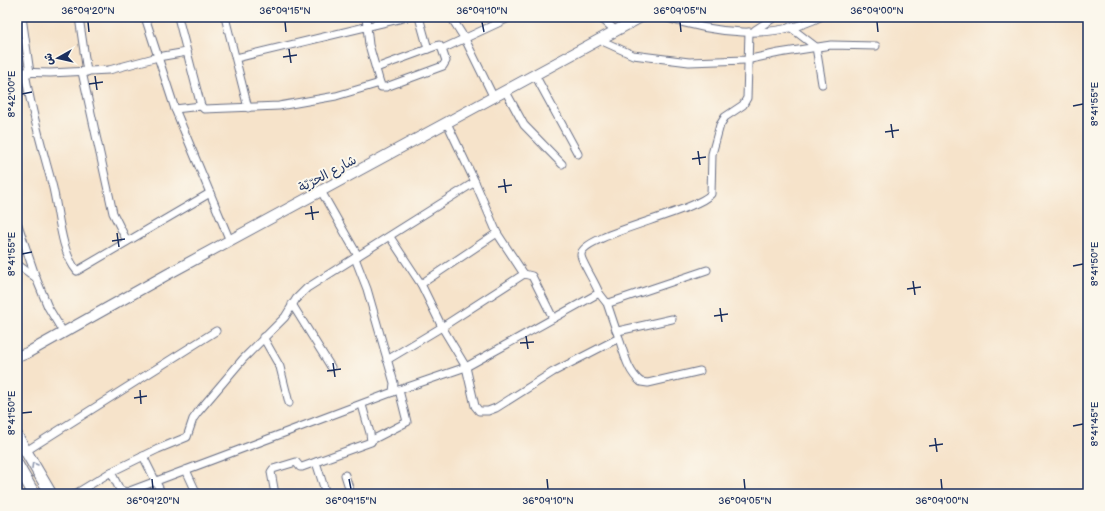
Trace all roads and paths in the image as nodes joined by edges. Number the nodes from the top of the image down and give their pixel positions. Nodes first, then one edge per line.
1 (22, 17) edge
2 (79, 17) edge
3 (145, 17) edge
4 (178, 17) edge
5 (225, 17) edge
6 (366, 17) edge
7 (407, 17) edge
8 (419, 17) edge
9 (451, 17) edge
10 (511, 17) edge
11 (600, 17) edge
12 (641, 17) edge
13 (664, 17) edge
14 (775, 17) edge
15 (820, 17) edge
16 (366, 27) junction
17 (790, 27) junction
18 (616, 31) junction
19 (751, 32) junction
20 (465, 39) junction
21 (600, 40) junction
22 (876, 46) dead end
23 (816, 47) junction
24 (428, 49) junction
25 (442, 49) junction
26 (187, 52) junction
27 (158, 57) junction
28 (236, 58) junction
29 (746, 60) junction
30 (376, 68) junction
31 (17, 72) edge
32 (28, 72) junction
33 (85, 72) junction
34 (535, 76) junction
35 (380, 83) junction
36 (822, 84) dead end
37 (506, 92) junction
38 (494, 98) junction
39 (201, 106) junction
40 (248, 108) junction
41 (176, 109) junction
42 (446, 123) junction
43 (578, 154) dead end
44 (562, 164) dead end
45 (475, 182) junction
46 (321, 191) junction
47 (210, 192) junction
48 (17, 222) edge
49 (497, 233) junction
50 (390, 237) junction
51 (127, 241) junction
52 (230, 241) junction
53 (357, 257) junction
54 (17, 264) edge
55 (708, 270) dead end
56 (524, 274) junction
57 (36, 278) junction
58 (421, 284) junction
59 (599, 293) junction
60 (607, 302) junction
61 (292, 304) junction
62 (554, 318) junction
63 (672, 320) dead end
64 (442, 327) junction
65 (616, 330) junction
66 (216, 331) dead end
67 (63, 332) junction
68 (263, 337) junction
69 (619, 338) junction
70 (21, 356) edge
71 (387, 360) junction
72 (17, 363) edge
73 (331, 367) dead end
74 (466, 367) junction
75 (700, 371) dead end
76 (396, 391) junction
77 (290, 403) dead end
78 (362, 405) junction
79 (17, 436) edge
80 (372, 440) junction
81 (26, 451) junction
82 (143, 456) junction
83 (316, 462) junction
84 (17, 464) edge
85 (186, 470) junction
86 (111, 472) junction
87 (345, 475) dead end
88 (156, 481) junction
89 (45, 493) edge
90 (75, 494) edge
91 (162, 494) edge
92 (198, 494) edge
93 (275, 494) edge
94 (326, 494) edge
95 (351, 494) edge

1 - 32 street
2 - 33 street
3 - 27 street
4 - 26 street
5 - 28 street
6 - 16 street
7 - 16 street
8 - 24 street
9 - 20 street
10 - 20 street
11 - 18 street
12 - 18 main road, شارع الحرّيّة
13 - 19 street
14 - 19 street
15 - 17 street
16 - 28 street
16 - 30 street
17 - 19 street
17 - 23 street
18 - 21 main road, شارع الحرّيّة
19 - 29 street
20 - 25 street
20 - 38 street
21 - 29 street
21 - 34 main road, شارع الحرّيّة
22 - 23 street
23 - 29 street
23 - 36 street
24 - 25 street
24 - 30 street
25 - 35 street
26 - 27 street
26 - 39 street
27 - 33 street
27 - 41 street
28 - 40 street
29 - 59 street
30 - 35 street
31 - 32 street
32 - 33 street
32 - 51 street
33 - 51 street
34 - 37 main road, شارع الحرّيّة
34 - 43 street
35 - 40 street
37 - 38 main road, شارع الحرّيّة
37 - 44 street
38 - 42 main road, شارع الحرّيّة
39 - 40 street
39 - 41 street
41 - 47 street
42 - 45 street
42 - 46 main road, شارع الحرّيّة
45 - 49 street
45 - 50 street
46 - 52 main road, شارع الحرّيّة
46 - 53 street
47 - 51 street
47 - 52 street
48 - 57 street
49 - 56 street
49 - 58 street
50 - 53 street
50 - 58 street
52 - 67 main road, شارع الحرّيّة
53 - 61 street
53 - 71 street
54 - 57 street
55 - 60 street
56 - 62 street
56 - 64 street
57 - 67 street
58 - 64 street
59 - 60 street
59 - 62 street
60 - 65 street
61 - 68 street
61 - 73 street
62 - 74 street
63 - 65 street
64 - 71 street
64 - 74 street
65 - 69 street
66 - 81 street
67 - 70 main road, شارع الحرّيّة
68 - 77 street
68 - 82 street
69 - 74 street
69 - 75 street
70 - 72 main road, شارع الحرّيّة
71 - 76 street
74 - 76 street
76 - 78 street
76 - 80 street
78 - 80 street
78 - 85 street
79 - 81 main road
80 - 83 street
89 -> 81 main road
82 - 86 street
82 - 88 street
83 - 93 street
83 - 94 street
84 - 89 main road
85 - 88 street
85 - 92 street
86 - 88 street
86 - 90 street
87 - 95 street
88 - 91 street

